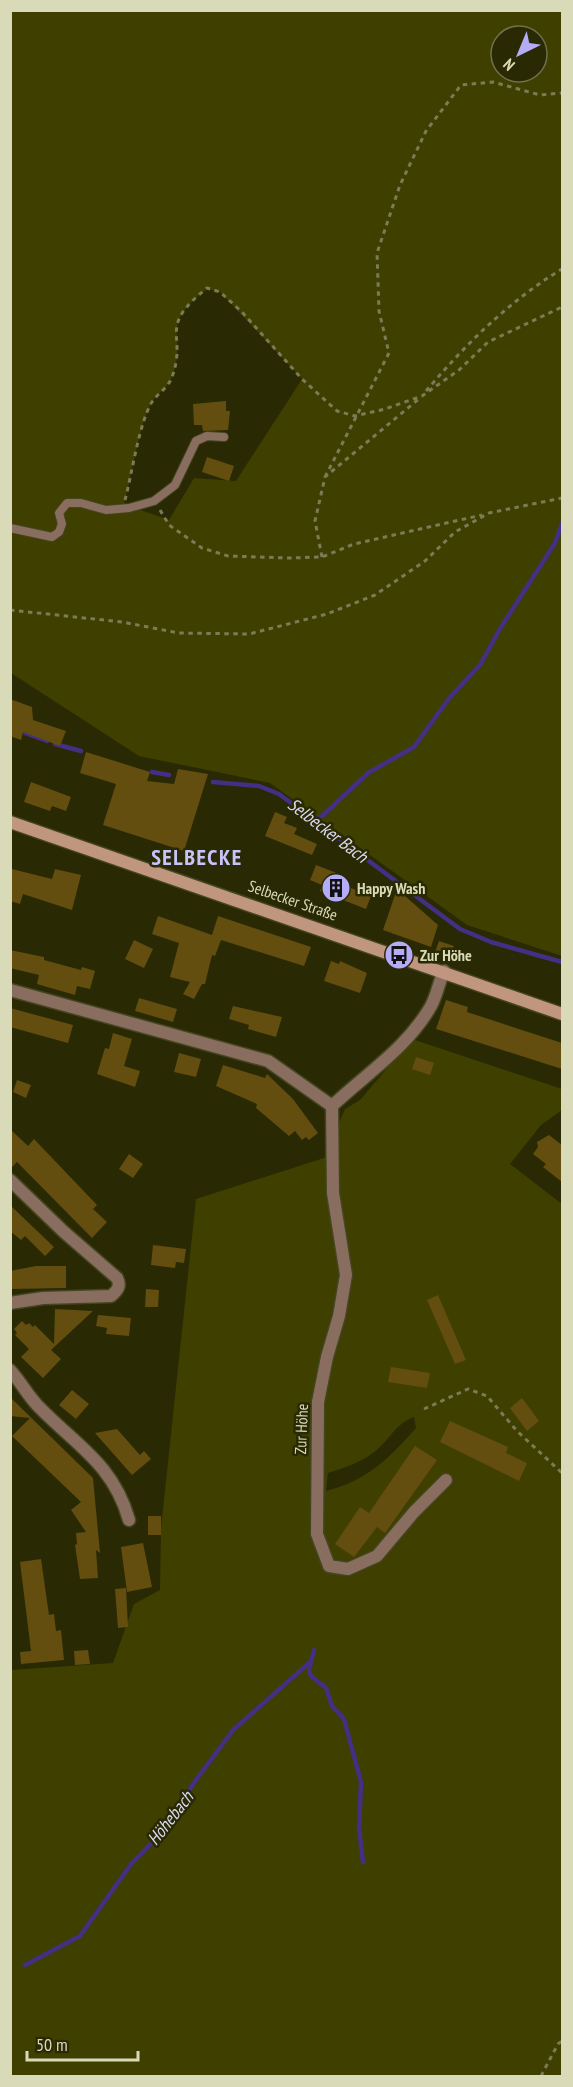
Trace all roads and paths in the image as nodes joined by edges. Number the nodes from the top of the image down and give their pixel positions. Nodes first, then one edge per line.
1 (562, 93) edge
2 (562, 269) edge
3 (562, 307) edge
4 (422, 396) junction
5 (355, 416) junction
6 (225, 437) dead end
7 (325, 477) junction
8 (562, 498) edge
9 (154, 501) junction
10 (129, 508) junction
11 (489, 513) junction
12 (10, 528) edge
13 (322, 557) junction
14 (10, 610) edge
15 (10, 822) edge
16 (444, 971) junction
17 (10, 990) edge
18 (562, 1014) edge
19 (332, 1106) junction
20 (10, 1180) edge
21 (10, 1304) edge
22 (10, 1370) edge
23 (424, 1409) dead end
24 (562, 1473) edge
25 (446, 1480) dead end
26 (129, 1520) dead end
27 (562, 2041) edge
28 (541, 2076) edge

1 - 5 path
2 - 4 path
3 - 4 path
4 - 5 path
4 - 7 path
5 - 7 path
5 - 10 path
6 - 9 lane
7 - 13 path
8 - 11 path
9 - 10 lane
9 - 13 path
10 - 12 lane
11 - 13 path
11 - 14 path
15 - 16 main road, Selbecker Straße
16 - 18 main road, Selbecker Straße
16 - 19 street
17 - 19 street
19 - 25 street, Zur Höhe
20 - 21 street
22 - 26 street
23 - 24 path
27 - 28 path

